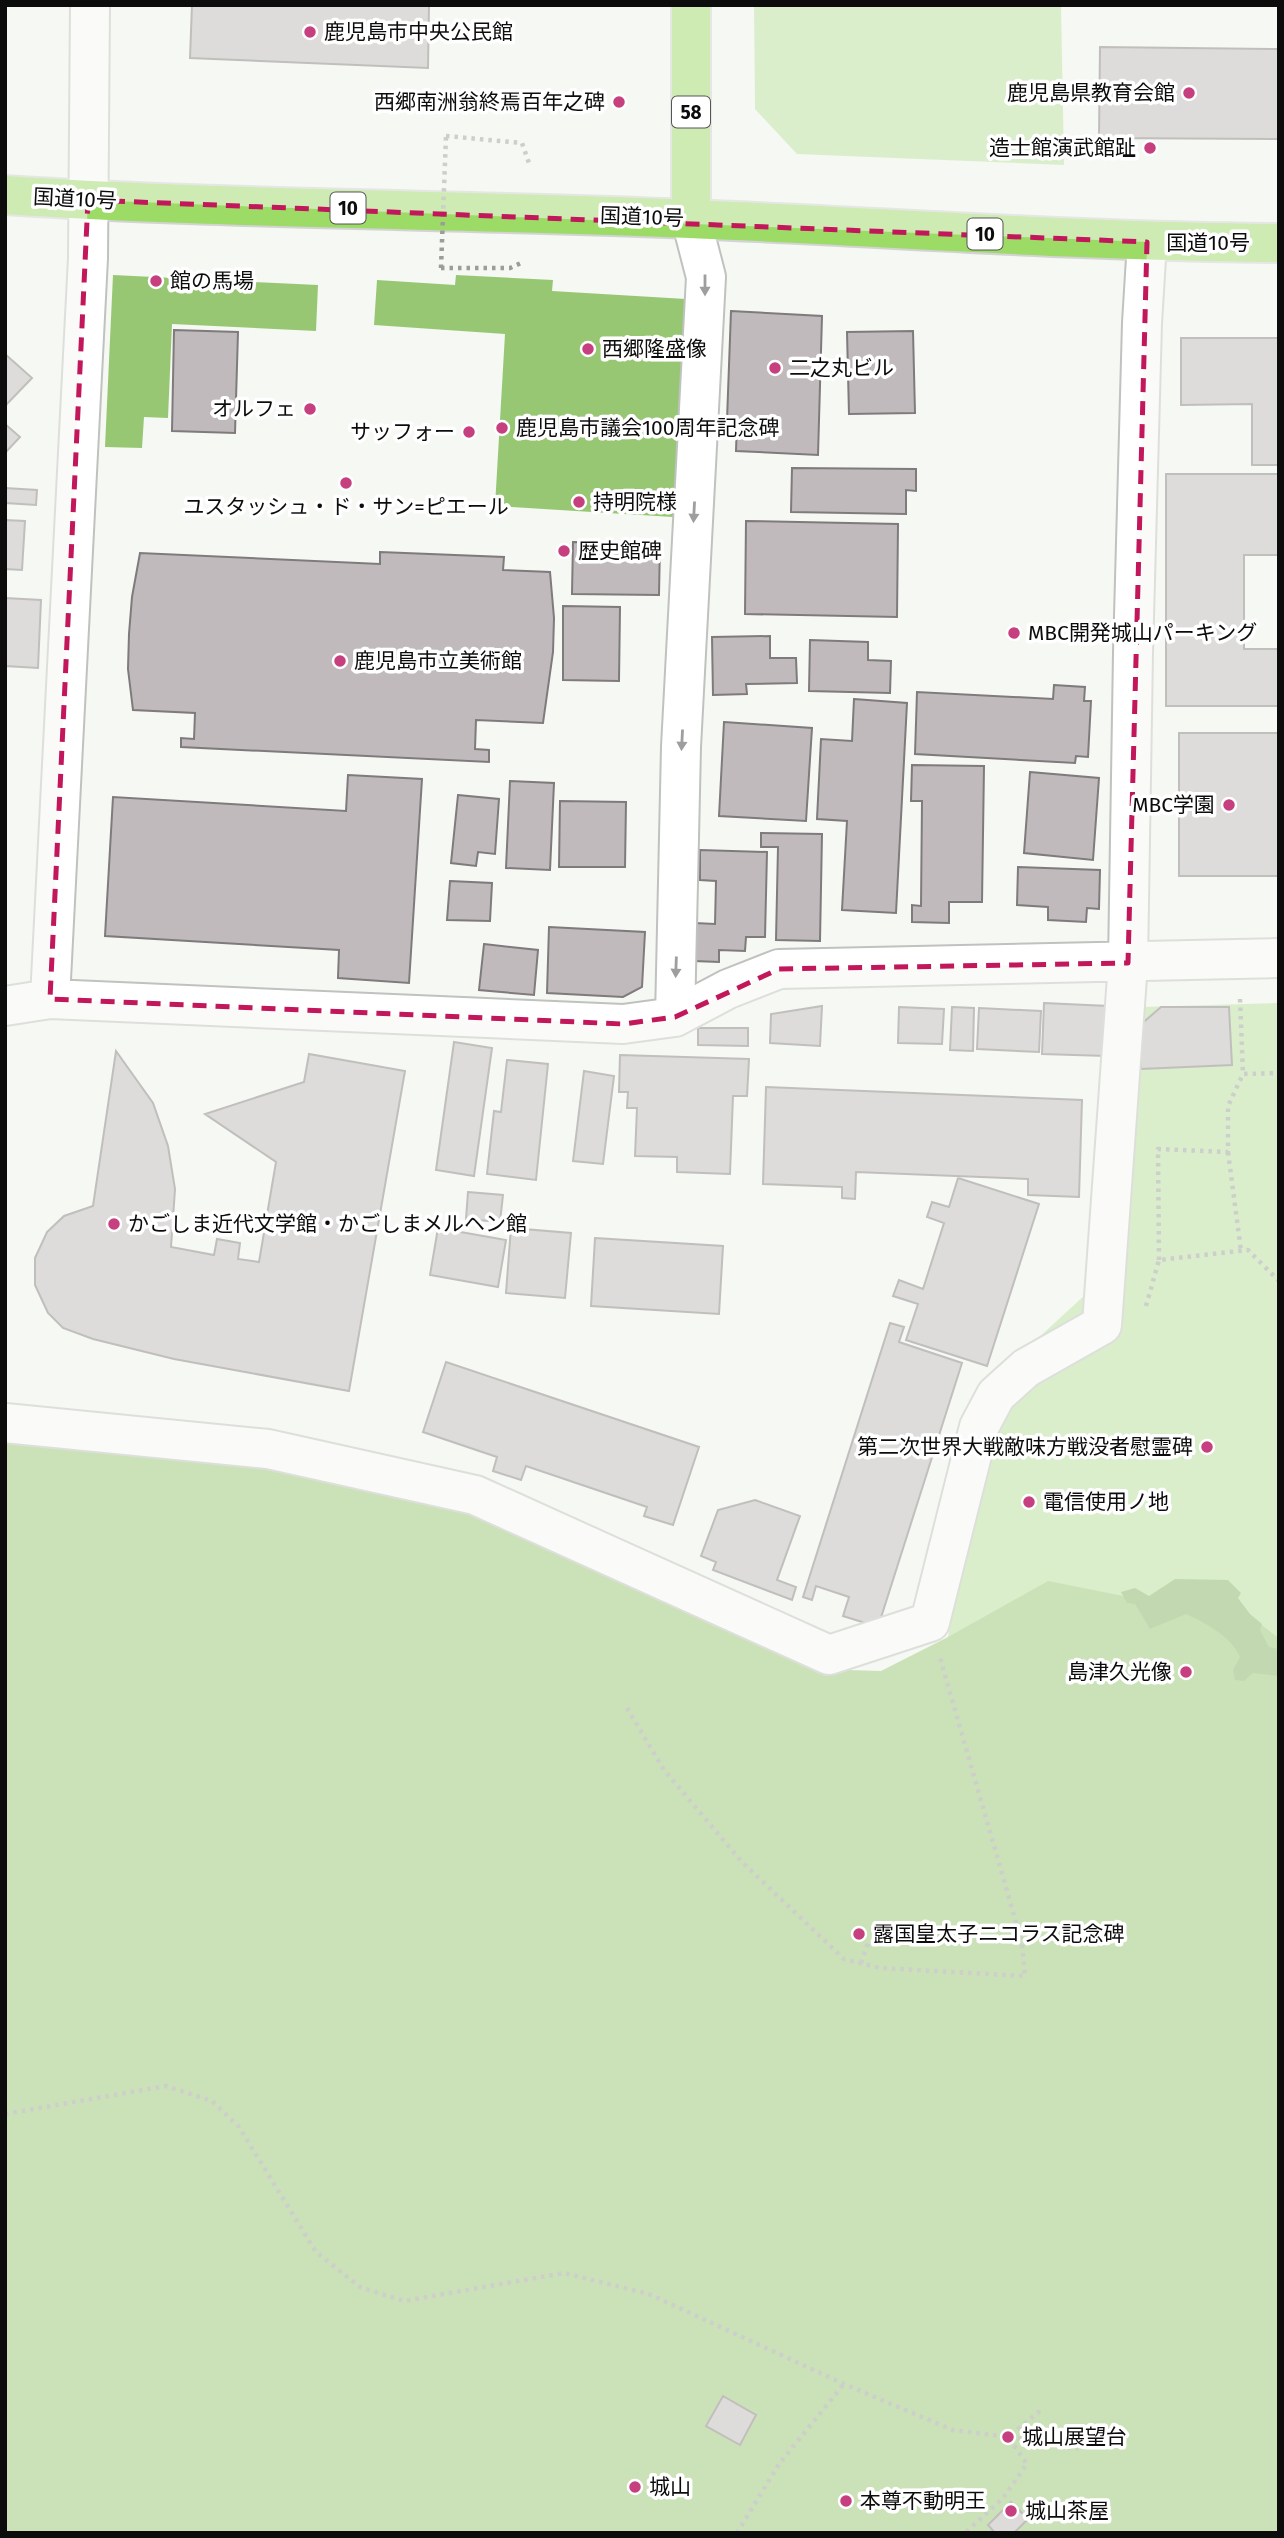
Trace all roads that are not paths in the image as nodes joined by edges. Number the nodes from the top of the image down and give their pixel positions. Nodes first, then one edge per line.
1 (90, 5) edge
2 (691, 5) edge
3 (5, 195) edge
4 (88, 200) junction
5 (691, 219) junction
6 (1147, 242) junction
7 (1279, 243) edge
8 (1279, 958) edge
9 (1128, 963) junction
10 (50, 999) junction
11 (5, 1006) edge
12 (675, 1017) junction
13 (5, 1423) edge

1 - 4 street
2 - 5 highway, 58
3 - 4 highway, 国道10号 / 10
4 - 5 highway, 国道10号 / 10
4 - 10 street
5 - 6 highway, 国道10号 / 10
5 -> 12 street
6 - 7 highway, 国道10号 / 10
6 - 9 street
8 - 9 street
9 - 12 street
9 - 13 street
10 - 11 street
10 - 12 street

